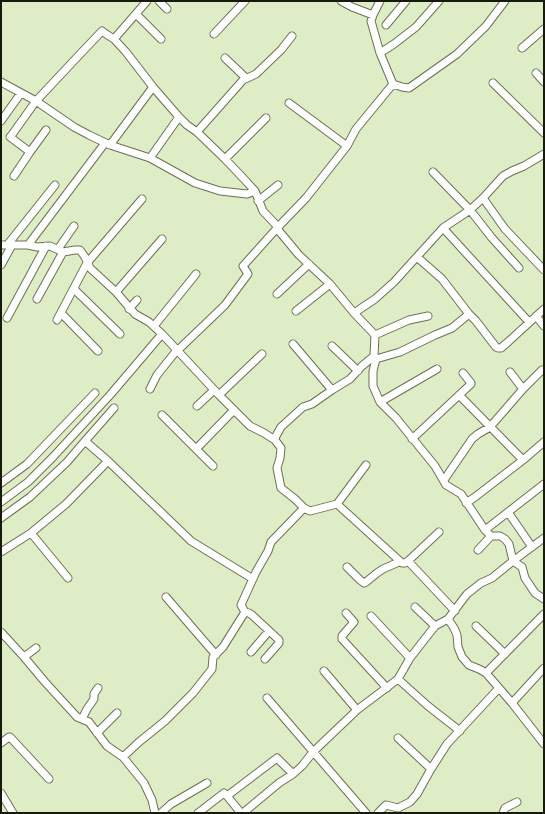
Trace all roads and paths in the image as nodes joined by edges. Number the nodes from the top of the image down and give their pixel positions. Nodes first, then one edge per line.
1 (147, 1) edge
2 (159, 1) edge
3 (245, 1) edge
4 (342, 1) edge
5 (380, 1) edge
6 (406, 1) edge
7 (439, 1) edge
8 (505, 1) edge
9 (167, 9) dead end
10 (136, 14) junction
11 (373, 15) junction
12 (386, 24) dead end
13 (544, 29) edge
14 (214, 34) dead end
15 (292, 36) dead end
16 (114, 39) junction
17 (161, 39) dead end
18 (522, 48) dead end
19 (380, 53) junction
20 (225, 58) dead end
21 (536, 73) dead end
22 (246, 78) junction
23 (1, 82) edge
24 (544, 82) edge
25 (493, 83) dead end
26 (393, 84) junction
27 (153, 87) junction
28 (21, 93) junction
29 (36, 101) junction
30 (289, 103) dead end
31 (179, 117) junction
32 (266, 118) dead end
33 (1, 121) edge
34 (46, 130) dead end
35 (197, 132) junction
36 (544, 133) edge
37 (108, 144) junction
38 (347, 146) junction
39 (30, 152) junction
40 (544, 154) edge
41 (150, 158) junction
42 (225, 159) junction
43 (432, 172) dead end
44 (14, 176) dead end
45 (55, 185) dead end
46 (278, 186) dead end
47 (255, 192) junction
48 (484, 198) junction
49 (142, 199) dead end
50 (258, 201) junction
51 (470, 210) junction
52 (74, 226) dead end
53 (278, 227) junction
54 (443, 228) junction
55 (162, 239) dead end
56 (7, 244) edge
57 (28, 244) junction
58 (46, 246) junction
59 (60, 250) junction
60 (418, 257) junction
61 (88, 263) junction
62 (309, 264) junction
63 (1, 265) edge
64 (519, 268) dead end
65 (544, 270) edge
66 (196, 274) dead end
67 (330, 284) junction
68 (74, 289) junction
69 (116, 292) junction
70 (278, 294) dead end
71 (38, 299) dead end
72 (137, 300) dead end
73 (129, 309) junction
74 (544, 309) edge
75 (296, 311) dead end
76 (354, 313) junction
77 (469, 314) junction
78 (428, 316) dead end
79 (536, 316) junction
80 (7, 318) dead end
81 (529, 322) junction
82 (154, 326) junction
83 (544, 326) edge
84 (120, 334) dead end
85 (162, 334) junction
86 (376, 335) junction
87 (293, 344) dead end
88 (332, 346) dead end
89 (98, 351) dead end
90 (177, 351) junction
91 (262, 354) dead end
92 (375, 358) junction
93 (437, 369) dead end
94 (542, 370) dead end
95 (358, 371) junction
96 (463, 372) dead end
97 (510, 372) dead end
98 (150, 389) dead end
99 (523, 389) junction
100 (332, 390) junction
101 (95, 393) dead end
102 (216, 393) junction
103 (459, 395) junction
104 (380, 402) junction
105 (197, 406) dead end
106 (114, 408) dead end
107 (234, 410) junction
108 (162, 415) dead end
109 (490, 427) junction
110 (412, 439) junction
111 (275, 440) junction
112 (85, 441) junction
113 (544, 442) edge
114 (196, 449) junction
115 (523, 460) junction
116 (108, 461) junction
117 (366, 465) dead end
118 (213, 466) dead end
119 (444, 480) junction
120 (1, 483) edge
121 (544, 484) edge
122 (1, 502) edge
123 (466, 503) junction
124 (337, 504) junction
125 (304, 508) junction
126 (508, 512) junction
127 (1, 518) edge
128 (485, 530) junction
129 (439, 532) dead end
130 (31, 533) junction
131 (491, 536) junction
132 (544, 538) edge
133 (532, 547) junction
134 (478, 550) dead end
135 (1, 552) edge
136 (513, 561) junction
137 (405, 562) junction
138 (347, 567) dead end
139 (68, 578) dead end
140 (253, 579) junction
141 (166, 597) dead end
142 (544, 599) edge
143 (415, 607) dead end
144 (455, 611) junction
145 (245, 612) junction
146 (346, 613) dead end
147 (544, 614) edge
148 (371, 616) dead end
149 (448, 619) junction
150 (435, 626) junction
151 (476, 626) dead end
152 (269, 631) junction
153 (1, 632) edge
154 (36, 648) dead end
155 (251, 652) dead end
156 (505, 654) junction
157 (216, 655) junction
158 (24, 657) junction
159 (410, 658) junction
160 (265, 659) dead end
161 (544, 668) edge
162 (324, 670) dead end
163 (486, 673) junction
164 (398, 679) junction
165 (98, 688) dead end
166 (387, 688) junction
167 (499, 688) junction
168 (267, 698) dead end
169 (512, 703) junction
170 (358, 710) junction
171 (117, 713) dead end
172 (82, 719) junction
173 (460, 731) junction
174 (97, 733) junction
175 (398, 738) dead end
176 (1, 743) edge
177 (544, 744) edge
178 (313, 752) junction
179 (123, 757) junction
180 (431, 769) junction
181 (293, 774) junction
182 (49, 779) dead end
183 (207, 783) dead end
184 (1, 793) edge
185 (228, 796) junction
186 (517, 802) dead end
187 (239, 812) edge
188 (13, 813) edge
189 (155, 813) edge
190 (160, 813) edge
191 (198, 813) edge
192 (366, 813) edge
193 (378, 813) edge
194 (503, 813) edge

1 - 10 street
2 - 9 street
3 - 14 street
4 - 11 street
5 - 11 street
6 - 12 street
7 - 19 street
8 - 26 street
10 - 16 street
10 - 17 street
11 - 19 street
13 - 18 street
15 - 22 street
16 - 27 street
16 - 29 street
19 - 26 street
20 - 22 street
21 - 24 street
22 - 35 street
23 - 28 street
25 - 36 street
26 - 38 street
27 - 31 street
27 - 37 street
28 - 29 street
28 - 33 street
29 - 37 street
29 - 39 street
30 - 38 street
31 - 35 street
31 - 41 street
32 - 42 street
34 - 39 street
35 - 42 street
37 - 41 street
37 - 57 street
38 - 53 street
39 - 44 street
40 - 48 street
41 - 47 street
42 - 47 street
43 - 51 street
45 - 56 street
46 - 50 street
47 - 50 street
48 - 51 street
48 - 65 street
49 - 61 street
50 - 53 street
51 - 54 street
51 - 64 street
52 - 59 street
53 - 62 street
53 - 90 street
54 - 60 street
54 - 81 street
55 - 69 street
56 - 57 street
56 - 63 street
57 - 58 street
58 - 59 street
58 - 80 street
59 - 61 street
59 - 71 street
60 - 76 street
60 - 77 street
61 - 68 street
61 - 69 street
62 - 67 street
62 - 70 street
66 - 82 street
67 - 75 street
67 - 76 street
68 - 84 street
68 - 89 street
69 - 73 street
72 - 73 street
73 - 82 street
74 - 79 street
76 - 86 street
77 - 81 street
77 - 92 street
78 - 86 street
79 - 81 street
79 - 83 street
82 - 85 street
85 - 90 street
85 - 122 street
86 - 92 street
87 - 100 street
88 - 95 street
90 - 98 street
90 - 102 street
91 - 102 street
92 - 95 street
92 - 104 street
93 - 104 street
94 - 99 street
95 - 100 street
96 - 103 street
97 - 99 street
99 - 109 street
100 - 111 street
101 - 120 street
102 - 105 street
102 - 107 street
103 - 109 street
103 - 110 street
104 - 110 street
106 - 112 street
107 - 111 street
107 - 114 street
108 - 114 street
109 - 115 street
109 - 119 street
110 - 119 street
111 - 125 street
112 - 116 street
112 - 127 street
113 - 115 street
114 - 118 street
115 - 123 street
116 - 130 street
116 - 140 street
117 - 124 street
119 - 123 street
121 - 126 street
123 - 128 street
124 - 125 street
124 - 137 street
125 - 140 street
126 - 128 street
126 - 133 street
128 - 131 street
129 - 137 street
130 - 135 street
130 - 139 street
131 - 134 street
131 - 136 street
132 - 133 street
133 - 136 street
136 - 142 street
136 - 144 street
137 - 138 street
137 - 144 street
140 - 145 street
141 - 157 street
143 - 150 street
144 - 149 street
145 - 152 street
145 - 157 street
146 - 166 street
147 - 156 street
148 - 159 street
149 - 150 street
149 - 163 street
150 - 159 street
151 - 156 street
152 - 155 street
152 - 160 street
153 - 158 street
154 - 158 street
156 - 163 street
157 - 179 street
158 - 172 street
159 - 164 street
161 - 169 street
162 - 170 street
163 - 167 street
164 - 166 street
164 - 173 street
165 - 172 street
166 - 170 street
167 - 169 street
167 - 173 street
168 - 178 street
169 - 177 street
170 - 178 street
171 - 174 street
172 - 174 street
173 - 180 street
174 - 179 street
175 - 180 street
176 - 182 street
178 - 181 street
178 - 192 street
179 - 189 street
180 - 193 street
181 - 185 street
181 - 187 street
183 - 190 street
184 - 188 street
185 - 187 street
185 - 191 street
186 - 194 street

